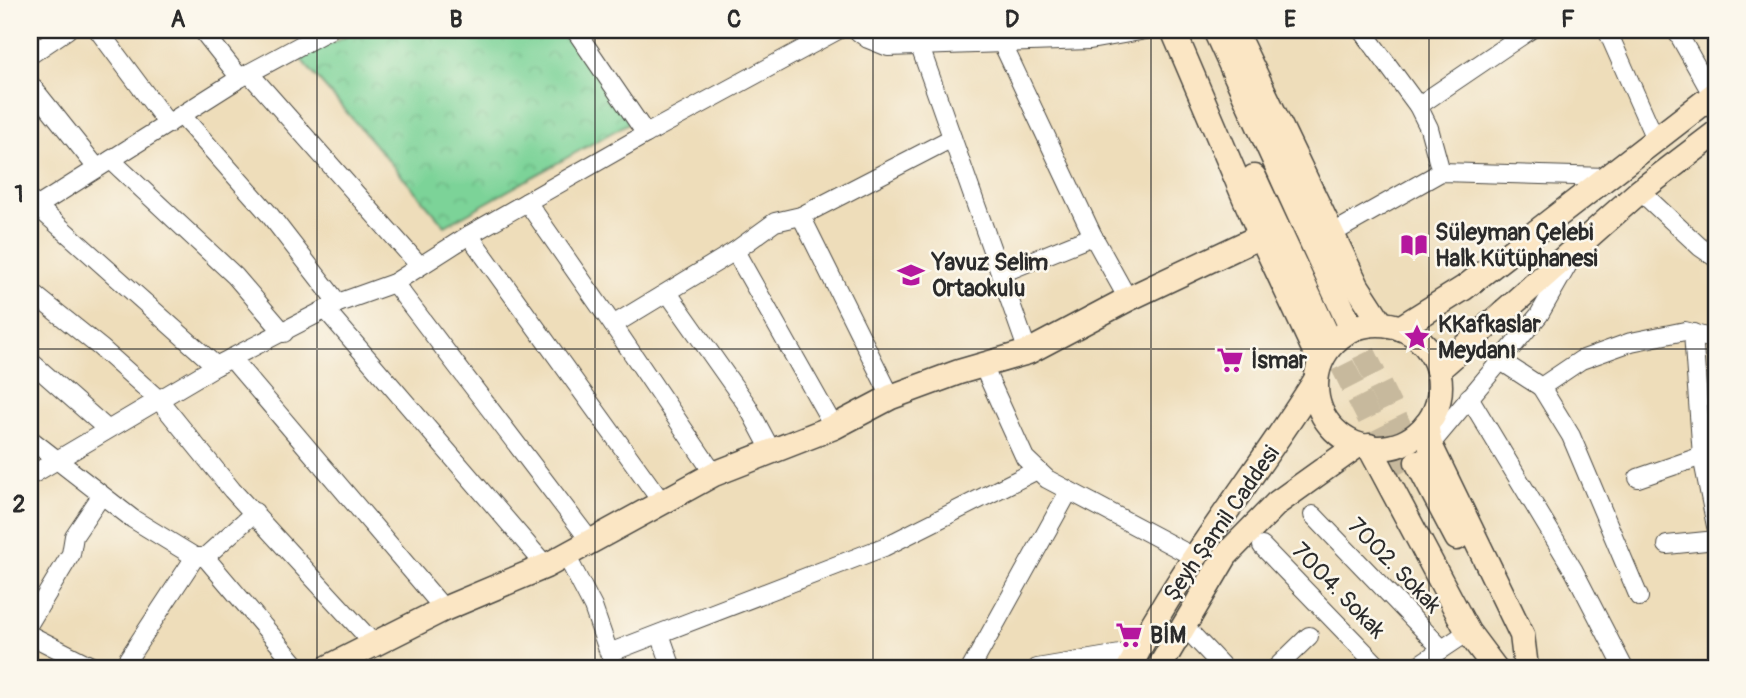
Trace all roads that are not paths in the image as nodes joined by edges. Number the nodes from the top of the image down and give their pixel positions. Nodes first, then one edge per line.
1 (67, 30) edge
2 (98, 30) edge
3 (202, 30) edge
4 (329, 30) edge
5 (575, 30) edge
6 (838, 30) edge
7 (856, 30) edge
8 (1146, 30) edge
9 (1173, 30) edge
10 (1187, 30) edge
11 (1214, 30) edge
12 (1234, 30) edge
13 (1362, 30) edge
14 (1530, 30) edge
15 (1607, 30) edge
16 (1676, 30) edge
17 (999, 36) edge
18 (919, 44) junction
19 (30, 54) edge
20 (245, 75) junction
21 (30, 84) edge
22 (1715, 95) edge
23 (1418, 106) junction
24 (175, 120) junction
25 (1716, 132) edge
26 (646, 134) junction
27 (952, 138) junction
28 (1656, 141) junction
29 (104, 164) junction
30 (1441, 172) junction
31 (1607, 177) junction
32 (1640, 191) junction
33 (527, 202) junction
34 (32, 206) edge
35 (801, 216) junction
36 (1334, 233) junction
37 (469, 235) junction
38 (1094, 236) junction
39 (1261, 236) junction
40 (1581, 242) junction
41 (735, 251) junction
42 (1716, 258) edge
43 (1320, 259) junction
44 (419, 265) junction
45 (1002, 273) junction
46 (394, 283) junction
47 (30, 291) edge
48 (668, 293) junction
49 (1128, 299) junction
50 (332, 307) junction
51 (1348, 321) tunnel mouth
52 (612, 325) junction
53 (1391, 326) junction
54 (284, 333) junction
55 (1693, 333) junction
56 (1326, 334) tunnel mouth
57 (1716, 340) edge
58 (1028, 352) junction
59 (30, 361) edge
60 (1501, 361) junction
61 (223, 362) junction
62 (983, 366) junction
63 (1438, 370) junction
64 (1318, 371) junction
65 (1541, 387) junction
66 (891, 397) junction
67 (1469, 397) junction
68 (159, 400) junction
69 (834, 427) junction
70 (107, 429) junction
71 (30, 439) edge
72 (1364, 446) junction
73 (772, 452) junction
74 (1418, 452) junction
75 (1702, 456) junction
76 (55, 459) junction
77 (1037, 470) junction
78 (714, 474) junction
79 (30, 476) edge
80 (1639, 478) dead end
81 (1069, 491) junction
82 (102, 496) junction
83 (661, 501) junction
84 (255, 512) junction
85 (1313, 514) dead end
86 (1716, 526) edge
87 (1716, 540) edge
88 (591, 542) junction
89 (1667, 545) dead end
90 (1262, 546) dead end
91 (200, 557) junction
92 (1194, 557) junction
93 (556, 560) junction
94 (1639, 597) dead end
95 (444, 609) junction
96 (30, 622) edge
97 (1182, 624) junction
98 (1468, 632) junction
99 (660, 634) junction
100 (30, 635) edge
101 (1310, 636) dead end
102 (373, 643) junction
103 (1442, 649) junction
104 (1134, 660) edge
105 (95, 668) edge
106 (122, 668) edge
107 (299, 668) edge
108 (327, 668) edge
109 (672, 668) edge
110 (971, 668) edge
111 (1037, 668) edge
112 (1159, 668) edge
113 (1224, 668) edge
114 (1276, 668) edge
115 (1380, 668) edge
116 (1414, 668) edge
117 (1497, 668) edge
118 (1526, 668) edge
119 (1624, 668) edge

1 - 19 street
2 - 24 street
3 - 20 street
4 - 20 street
5 - 26 street
6 - 26 street
7 - 18 street
8 - 17 street
9 - 39 main road
10 - 56 main road
11 - 43 main road
12 - 36 main road
13 - 23 street
14 - 23 street
15 - 28 street
16 - 22 street
17 - 18 street
17 - 38 street
18 - 27 street
20 - 24 street
20 - 44 street
21 - 29 street
22 - 28 main road
23 - 30 street
24 - 29 street
24 - 50 street
25 - 32 main road
26 - 33 street
27 - 35 street
27 - 45 street
28 - 31 main road
29 - 34 street
29 - 54 street
30 - 31 street
30 - 36 street
31 - 53 main road
32 - 40 main road
32 - 42 street
33 - 37 street
33 - 52 street
34 - 61 street
35 - 41 street
35 - 66 street
36 - 43 street
36 - 53 main road
37 - 44 street
37 - 83 street
38 - 45 street
38 - 49 street
39 - 49 main road
39 - 64 main road
40 - 60 street
40 - 63 main road
41 - 48 street
41 - 69 street
43 - 51 main road
44 - 46 street
45 - 58 street
46 - 50 street
46 - 88 street
47 - 68 street
48 - 52 street
48 - 73 street
49 - 58 main road
50 - 54 street
50 - 93 street
52 - 78 street
53 - 63 main road
53 - 64 main road
54 - 61 street
55 - 57 street
55 - 65 street
55 - 75 street
58 - 62 main road
59 - 70 street
60 - 65 street
60 - 67 street
61 - 68 street
61 - 95 street
62 - 66 main road
62 - 77 street
63 - 74 main road
64 - 72 main road
64 - 92 main road, Şeyh Şamil Caddesi
65 - 94 street
66 - 69 main road
67 - 74 street
67 - 119 street
68 - 70 street
68 - 84 street
69 - 73 main road
70 - 76 street
71 - 76 street
72 - 74 main road
72 - 97 main road
72 - 98 main road
73 - 78 main road
74 - 117 main road
74 - 118 main road
75 - 80 street
75 - 86 street
76 - 79 street
76 - 82 street
77 - 81 street
77 - 99 street
78 - 83 main road
81 - 92 street
81 - 110 street
82 - 91 street
82 - 96 street
83 - 88 main road
84 - 91 street
84 - 102 street
85 - 103 street, 7002. Sokak
87 - 89 street
88 - 93 main road
90 - 115 street, 7004. Sokak
91 - 106 street
91 - 107 street
92 - 104 main road, Şeyh Şamil Caddesi
93 - 95 main road
93 - 99 street
95 - 102 main road
97 - 112 main road
97 - 113 street
98 - 103 street
98 - 117 main road
99 - 109 street
100 - 105 street
101 - 114 street
102 - 108 main road
103 - 116 street
104 - 111 street

